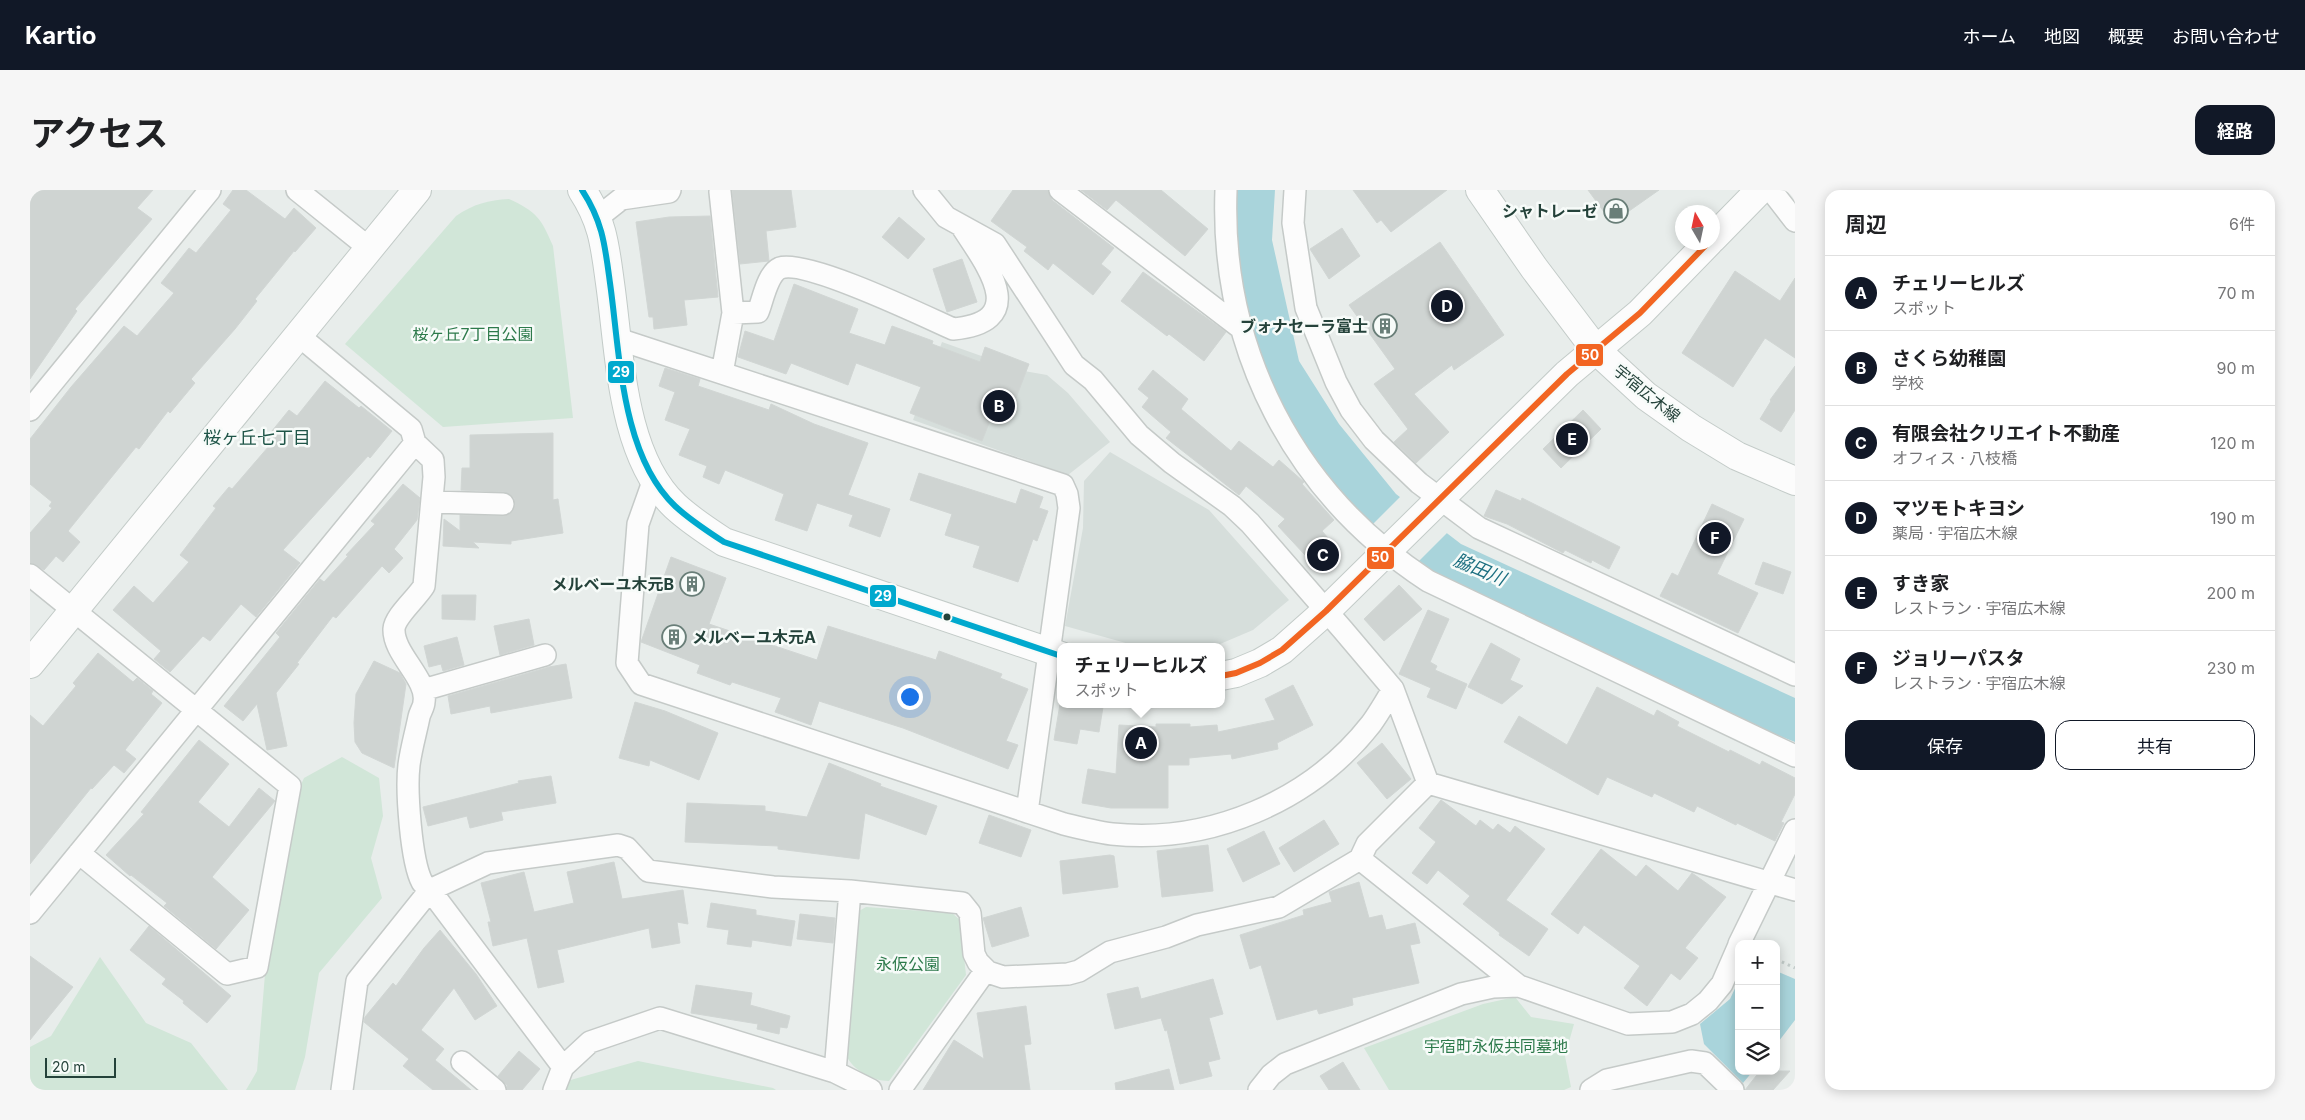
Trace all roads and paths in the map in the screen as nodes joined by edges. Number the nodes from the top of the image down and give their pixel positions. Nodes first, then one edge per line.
1 (210, 190) edge
2 (297, 190) edge
3 (417, 190) edge
4 (582, 190) edge
5 (670, 190) edge
6 (924, 190) edge
7 (1060, 190) edge
8 (1226, 190) edge
9 (1295, 190) edge
10 (1480, 190) edge
11 (1760, 190) edge
12 (1771, 190) edge
13 (720, 192) dead end
14 (597, 218) junction
15 (1795, 221) edge
16 (962, 226) junction
17 (1720, 231) edge
18 (369, 248) junction
19 (1701, 250) edge
20 (732, 313) junction
21 (1242, 329) junction
22 (298, 335) junction
23 (618, 339) junction
24 (1596, 350) junction
25 (722, 373) junction
26 (30, 410) edge
27 (415, 443) junction
28 (654, 478) junction
29 (1795, 481) edge
30 (1436, 501) junction
31 (432, 502) junction
32 (503, 504) dead end
33 (1389, 547) junction
34 (30, 575) edge
35 (73, 610) junction
36 (1326, 611) junction
37 (1055, 654) edge
38 (545, 655) dead end
39 (30, 664) edge
40 (1225, 675) edge
41 (1795, 675) edge
42 (1393, 689) junction
43 (423, 690) junction
44 (196, 710) junction
45 (1795, 756) edge
46 (1428, 783) junction
47 (1027, 812) junction
48 (1795, 830) edge
49 (79, 853) junction
50 (1360, 859) junction
51 (1770, 882) junction
52 (430, 890) junction
53 (1795, 890) edge
54 (850, 892) junction
55 (30, 913) edge
56 (1741, 940) edge
57 (1735, 953) edge
58 (1780, 962) edge
59 (1795, 968) edge
60 (986, 970) junction
61 (1519, 986) junction
62 (462, 1062) dead end
63 (563, 1067) junction
64 (834, 1072) junction
65 (342, 1090) edge
66 (495, 1090) edge
67 (554, 1090) edge
68 (871, 1090) edge
69 (900, 1090) edge
70 (1259, 1090) edge
71 (1591, 1090) edge
72 (1733, 1090) edge

1 - 26 street
2 - 18 street
3 - 18 street
4 - 14 street
5 - 14 street
6 - 16 street
7 - 21 street
8 - 21 street
9 - 30 street
10 - 24 street, 宇宿広木線
11 - 17 street
12 - 15 street
13 - 20 street
14 - 23 street
16 - 20 street
16 - 36 street
18 - 22 street
19 - 24 street
20 - 25 street
21 - 33 street
22 - 27 street
22 - 35 street
23 - 25 street
23 - 28 street
24 - 29 street, 宇宿広木線
24 - 30 street
25 - 37 street
27 - 31 street
27 - 44 street
28 - 37 street
28 - 47 street
30 - 33 street
30 - 41 street
31 - 32 street
31 - 43 street
33 - 36 street
33 - 45 street
34 - 35 street
35 - 39 street
35 - 44 street
36 - 40 street
36 - 42 street
37 - 47 street
38 - 43 street
42 - 46 street
42 - 47 street
43 - 52 street
44 - 49 street
44 - 49 street
46 - 50 street
46 - 51 street
48 - 51 street
49 - 55 street
50 - 60 street
50 - 61 street
51 - 53 street
51 - 56 street
52 - 54 street
52 - 63 street
52 - 65 street
54 - 60 street
54 - 64 street
57 - 61 street
58 - 59 path
60 - 69 street
61 - 70 street
62 - 66 street
63 - 64 street
63 - 67 street
64 - 68 street
71 - 72 street

